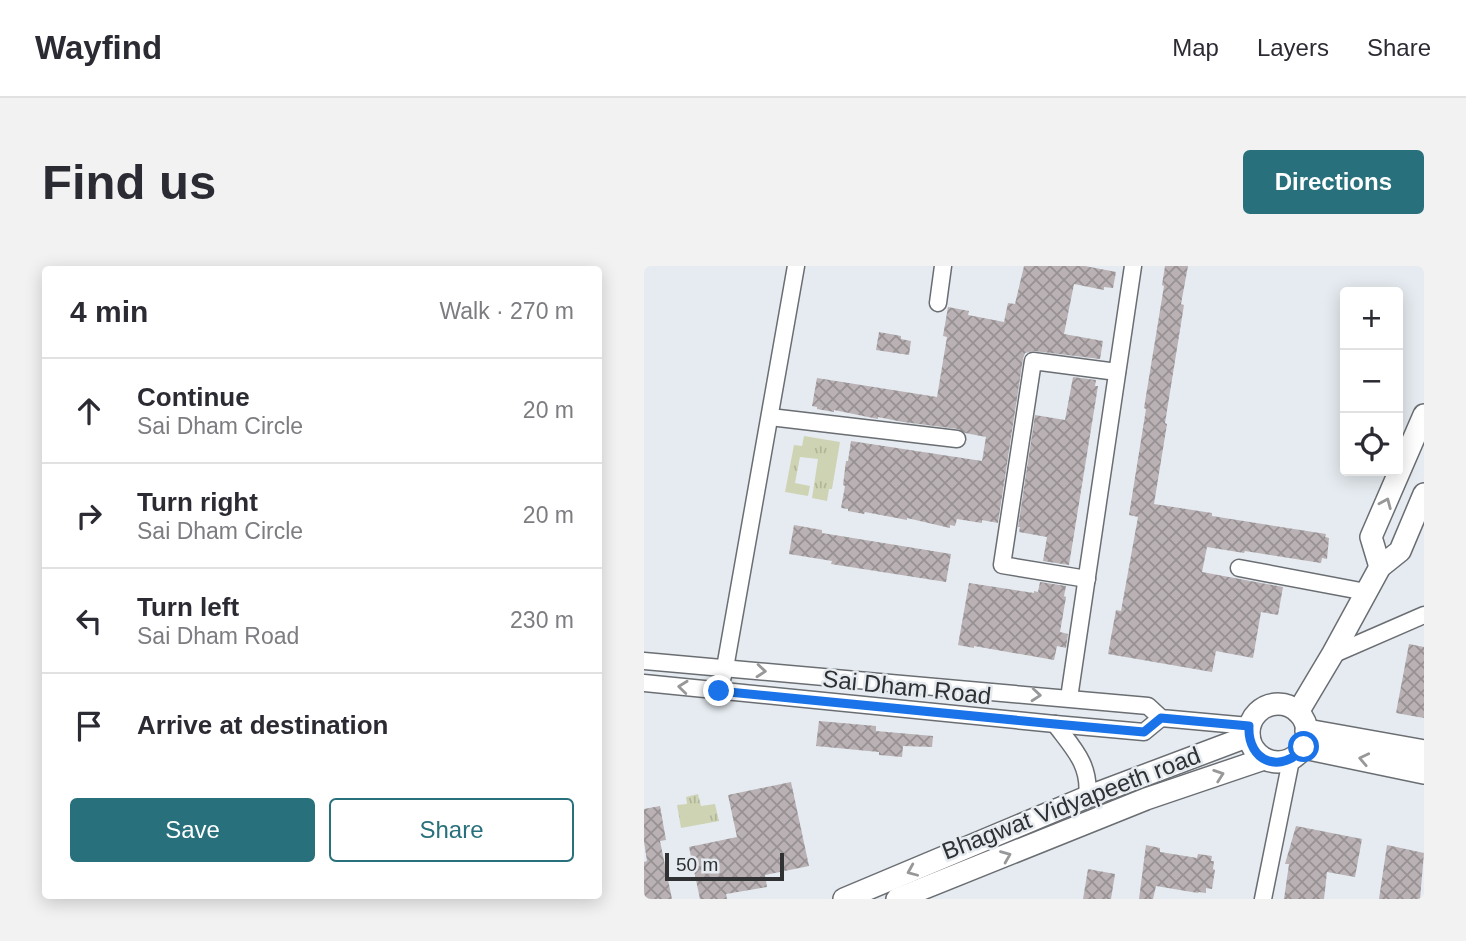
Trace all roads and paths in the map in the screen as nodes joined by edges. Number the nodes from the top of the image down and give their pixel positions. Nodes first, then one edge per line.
1 (796, 266) edge
2 (943, 266) edge
3 (1133, 266) edge
4 (938, 303) dead end
5 (1117, 372) junction
6 (1424, 415) edge
7 (770, 417) junction
8 (957, 439) dead end
9 (1424, 494) edge
10 (1380, 567) junction
11 (1239, 568) dead end
12 (1087, 579) junction
13 (1366, 592) junction
14 (1424, 615) edge
15 (1332, 655) junction
16 (644, 661) edge
17 (725, 668) junction
18 (644, 683) edge
19 (719, 691) junction
20 (1069, 698) junction
21 (1161, 718) junction
22 (1055, 724) junction
23 (1249, 731) junction
24 (1300, 737) junction
25 (1424, 752) edge
26 (1264, 759) junction
27 (1424, 772) edge
28 (1087, 797) junction
29 (844, 899) edge
30 (897, 899) edge
31 (1263, 899) edge

1 - 7 street
2 - 4 street
3 - 5 street
5 - 12 street
5 - 12 street
10 -> 6 street
7 - 8 street
7 - 17 street
9 - 10 street
10 - 13 street
11 - 13 street
12 - 20 street
13 - 15 street
14 - 15 street
15 - 24 street
16 - 17 street, Sai Dham Road
17 - 19 street
17 -> 20 street, Sai Dham Road
19 -> 18 street, Sai Dham Road
19 - 22 street, Sai Dham Road
20 - 21 street, Sai Dham Road
21 - 22 street, Sai Dham Road
21 - 23 street, Sai Dham Road
22 - 28 street
23 - 24 street
23 - 26 street
23 - 28 street
24 - 25 main road
24 - 26 street
27 -> 24 main road
24 - 31 street
30 -> 26 street, Bhagwat Vidyapeeth road
28 -> 29 street

